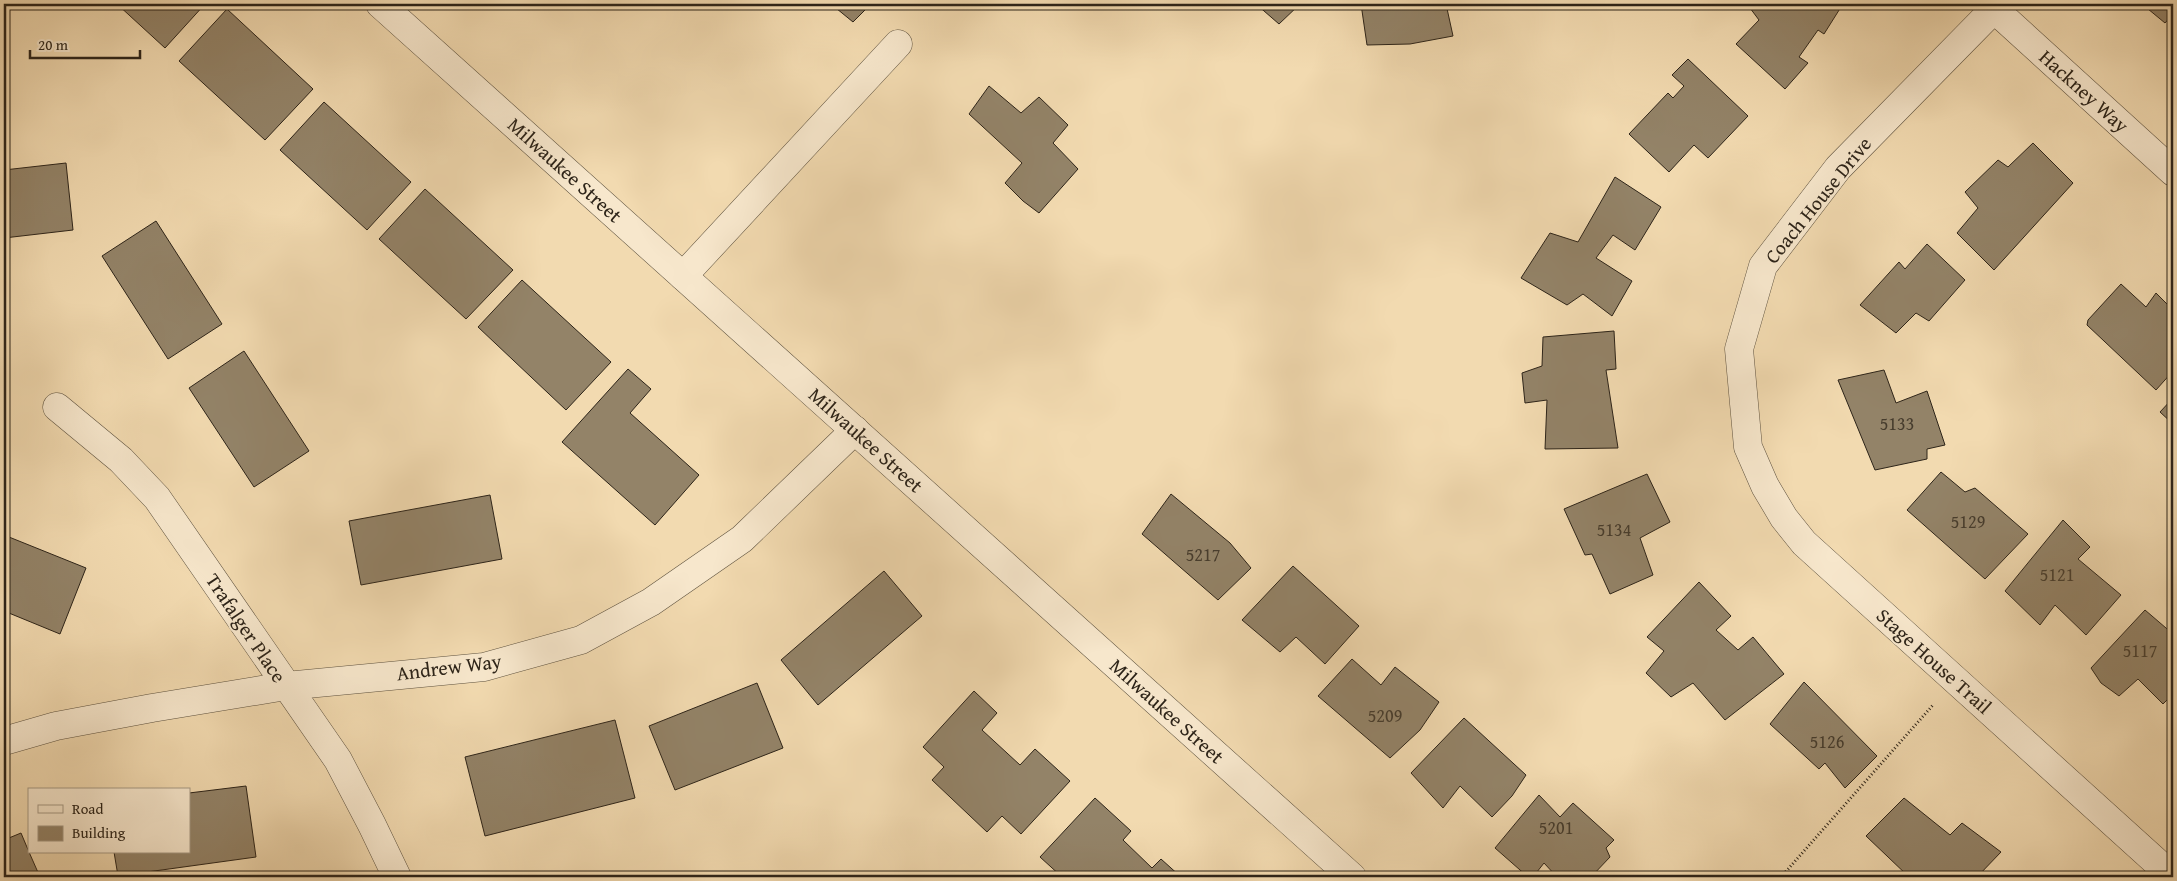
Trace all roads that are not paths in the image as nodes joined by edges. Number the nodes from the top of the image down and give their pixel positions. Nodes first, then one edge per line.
1 (380, 4) edge
2 (1996, 6) edge
3 (898, 44) dead end
4 (2173, 172) edge
5 (683, 276) junction
6 (57, 407) dead end
7 (1745, 413) joint
8 (855, 430) junction
9 (286, 686) junction
10 (4, 742) edge
11 (397, 877) edge
12 (1352, 877) edge
13 (2173, 877) edge

1 - 5 street, Milwaukee Street
2 - 4 street, Hackney Way
2 - 7 street, Coach House Drive
3 - 5 street
5 - 8 street, Milwaukee Street
6 - 9 street, Trafalger Place
7 - 13 street, Stage House Trail
8 - 9 street, Andrew Way
8 - 12 street, Milwaukee Street
9 - 10 street, Andrew Way
9 - 11 street, Trafalger Place

